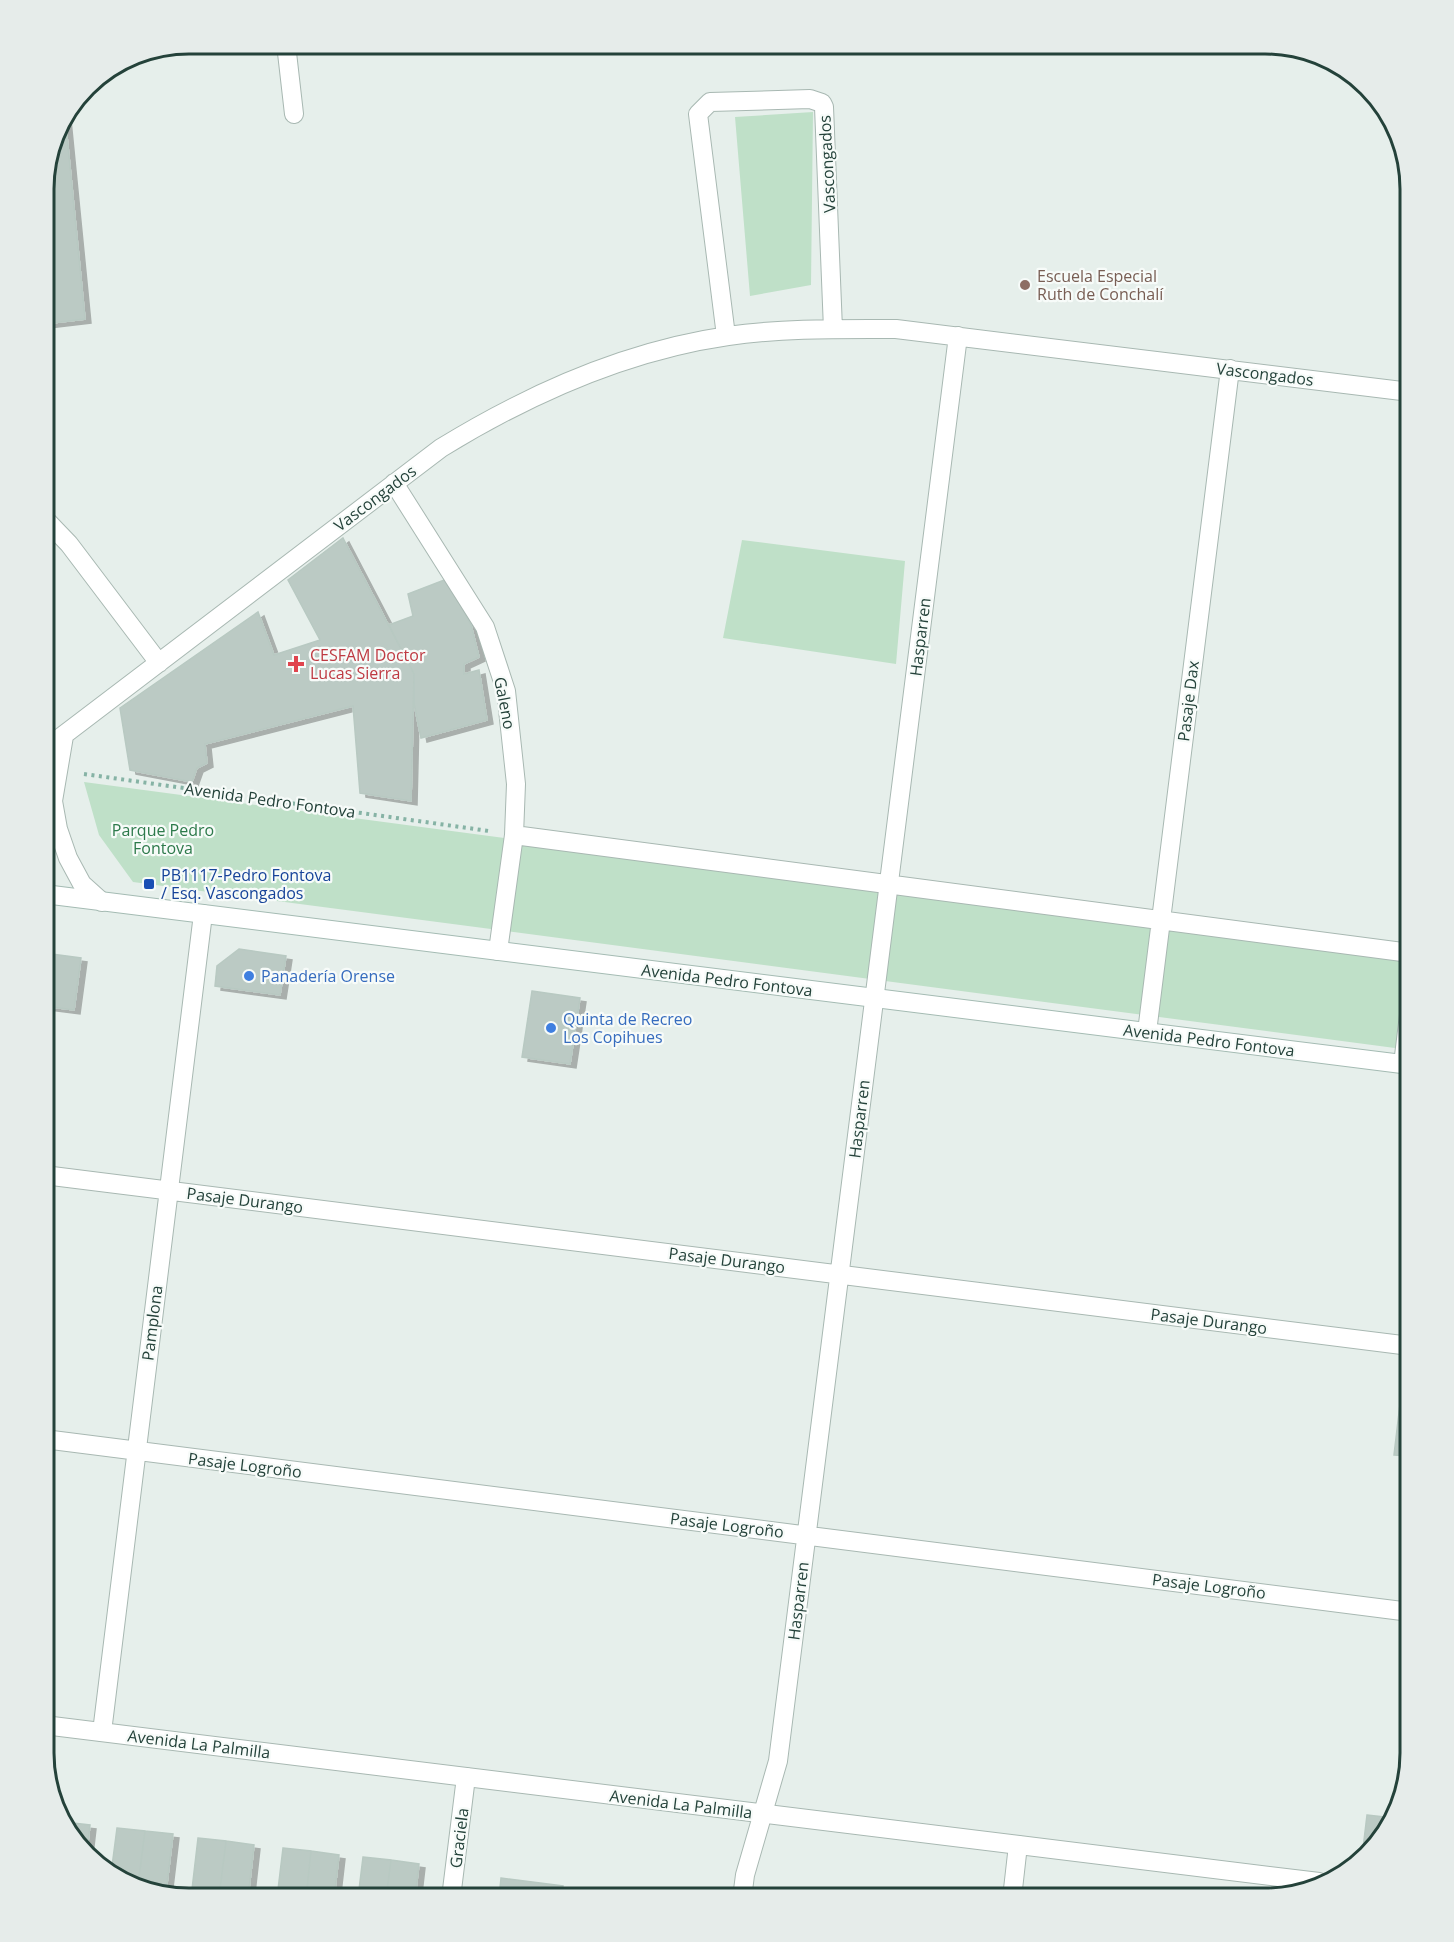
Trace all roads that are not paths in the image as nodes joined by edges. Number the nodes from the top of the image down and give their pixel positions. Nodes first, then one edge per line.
1 (287, 54) edge
2 (294, 114) dead end
3 (834, 328) junction
4 (726, 336) junction
5 (958, 336) junction
6 (1230, 369) junction
7 (1400, 391) edge
8 (394, 483) junction
9 (54, 528) edge
10 (159, 663) junction
11 (64, 736) junction
12 (54, 743) edge
13 (54, 791) edge
14 (54, 807) edge
15 (514, 835) junction
16 (889, 885) junction
17 (54, 895) edge
18 (102, 902) junction
19 (203, 914) junction
20 (1161, 921) junction
21 (498, 951) junction
22 (1400, 952) edge
23 (874, 998) junction
24 (1147, 1032) junction
25 (1400, 1064) edge
26 (54, 1176) edge
27 (168, 1190) junction
28 (840, 1275) junction
29 (1400, 1345) edge
30 (54, 1440) edge
31 (136, 1451) junction
32 (806, 1536) junction
33 (1400, 1611) edge
34 (54, 1726) edge
35 (102, 1732) junction
36 (466, 1777) junction
37 (762, 1814) junction
38 (1018, 1845) junction
39 (1308, 1881) edge
40 (452, 1888) edge
41 (743, 1888) edge
42 (1013, 1888) edge

1 - 2 street
3 - 4 street, Vascongados
3 - 4 street, Vascongados
3 - 5 street, Vascongados
4 - 8 street, Vascongados
5 - 6 street, Vascongados
5 - 16 street, Hasparren
6 - 7 street, Vascongados
6 - 20 street, Pasaje Dax
8 - 10 street, Vascongados
8 - 15 street, Galeno
9 - 10 street
10 - 11 street, Vascongados
11 - 12 street, Vascongados
11 - 13 street
14 - 18 street
15 - 16 street
15 - 21 street, Galeno
16 - 20 street
16 - 23 street, Hasparren
17 - 18 street, Avenida Pedro Fontova
18 - 19 street, Avenida Pedro Fontova
19 - 21 street, Avenida Pedro Fontova
19 - 27 street, Pamplona
20 - 22 street
20 - 24 street, Pasaje Dax
21 - 23 street, Avenida Pedro Fontova
23 - 24 street, Avenida Pedro Fontova
23 - 28 street, Hasparren
24 - 25 street, Avenida Pedro Fontova
26 - 27 street, Pasaje Durango
27 - 28 street, Pasaje Durango
27 - 31 street, Pamplona
28 - 29 street, Pasaje Durango
28 - 32 street, Hasparren
30 - 31 street, Pasaje Logroño
31 - 32 street, Pasaje Logroño
31 - 35 street, Pamplona
32 - 33 street, Pasaje Logroño
32 - 37 street, Hasparren
34 - 35 street, Avenida La Palmilla
35 - 36 street, Avenida La Palmilla
36 - 37 street, Avenida La Palmilla
36 - 40 street, Graciela
37 - 38 street, Avenida La Palmilla
37 - 41 street, Hasparren
38 - 39 street, Avenida La Palmilla
38 - 42 street

